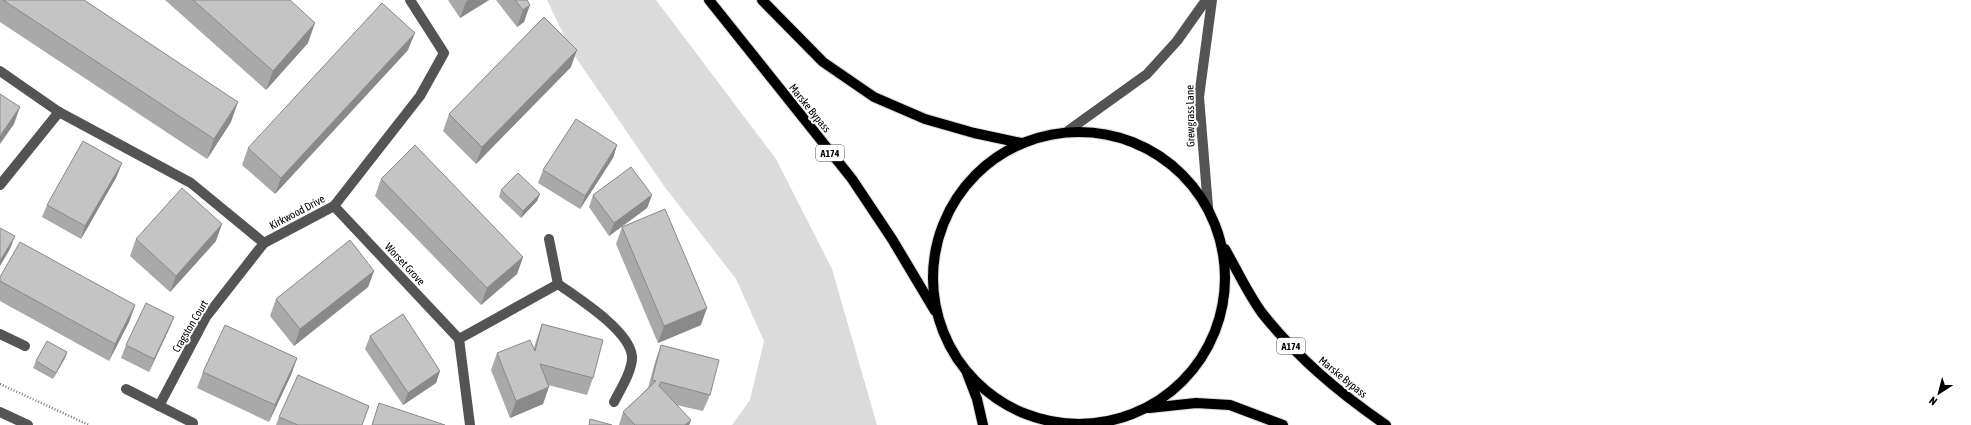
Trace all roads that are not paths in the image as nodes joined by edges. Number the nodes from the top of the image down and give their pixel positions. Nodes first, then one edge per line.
1 (410, 0) edge
2 (709, 0) edge
3 (762, 0) edge
4 (1206, 0) edge
5 (1212, 0) edge
6 (0, 71) edge
7 (59, 112) junction
8 (1069, 130) junction
9 (1021, 143) junction
10 (0, 185) edge
11 (334, 206) junction
12 (1208, 207) junction
13 (549, 239) dead end
14 (264, 243) junction
15 (1222, 244) junction
16 (558, 284) junction
17 (938, 316) junction
18 (0, 334) edge
19 (459, 339) junction
20 (25, 346) dead end
21 (967, 372) junction
22 (126, 389) dead end
23 (614, 402) dead end
24 (159, 406) junction
25 (1145, 409) junction
26 (0, 412) edge
27 (1108, 423) edge
28 (192, 424) dead end
29 (28, 425) edge
30 (470, 425) edge
31 (982, 425) edge
32 (1283, 425) edge
33 (1386, 425) edge

1 - 11 street, Kirkwood Drive
2 - 17 main road, Marske Bypass / A174
3 - 9 main road, A174
4 - 8 street
5 - 12 street, Grewgrass Lane
6 - 7 street, Kirkwood Drive
7 - 10 street
7 - 14 street, Kirkwood Drive
8 - 9 main road, A174
8 - 12 main road, A174
9 - 17 main road, A174
11 - 14 street, Kirkwood Drive
11 - 19 street, Worset Grove
12 - 15 main road, A174
13 - 16 street
14 - 24 street, Cragston Court
15 - 25 main road, A174
15 - 33 main road, Marske Bypass / A174
16 - 19 street
16 - 23 street
17 - 21 main road, A174
18 - 20 street
19 - 30 street
21 - 27 main road, A174
21 - 31 main road
22 - 24 street
24 - 28 street
25 - 27 main road, A174
25 - 32 main road, A174
26 - 29 street

